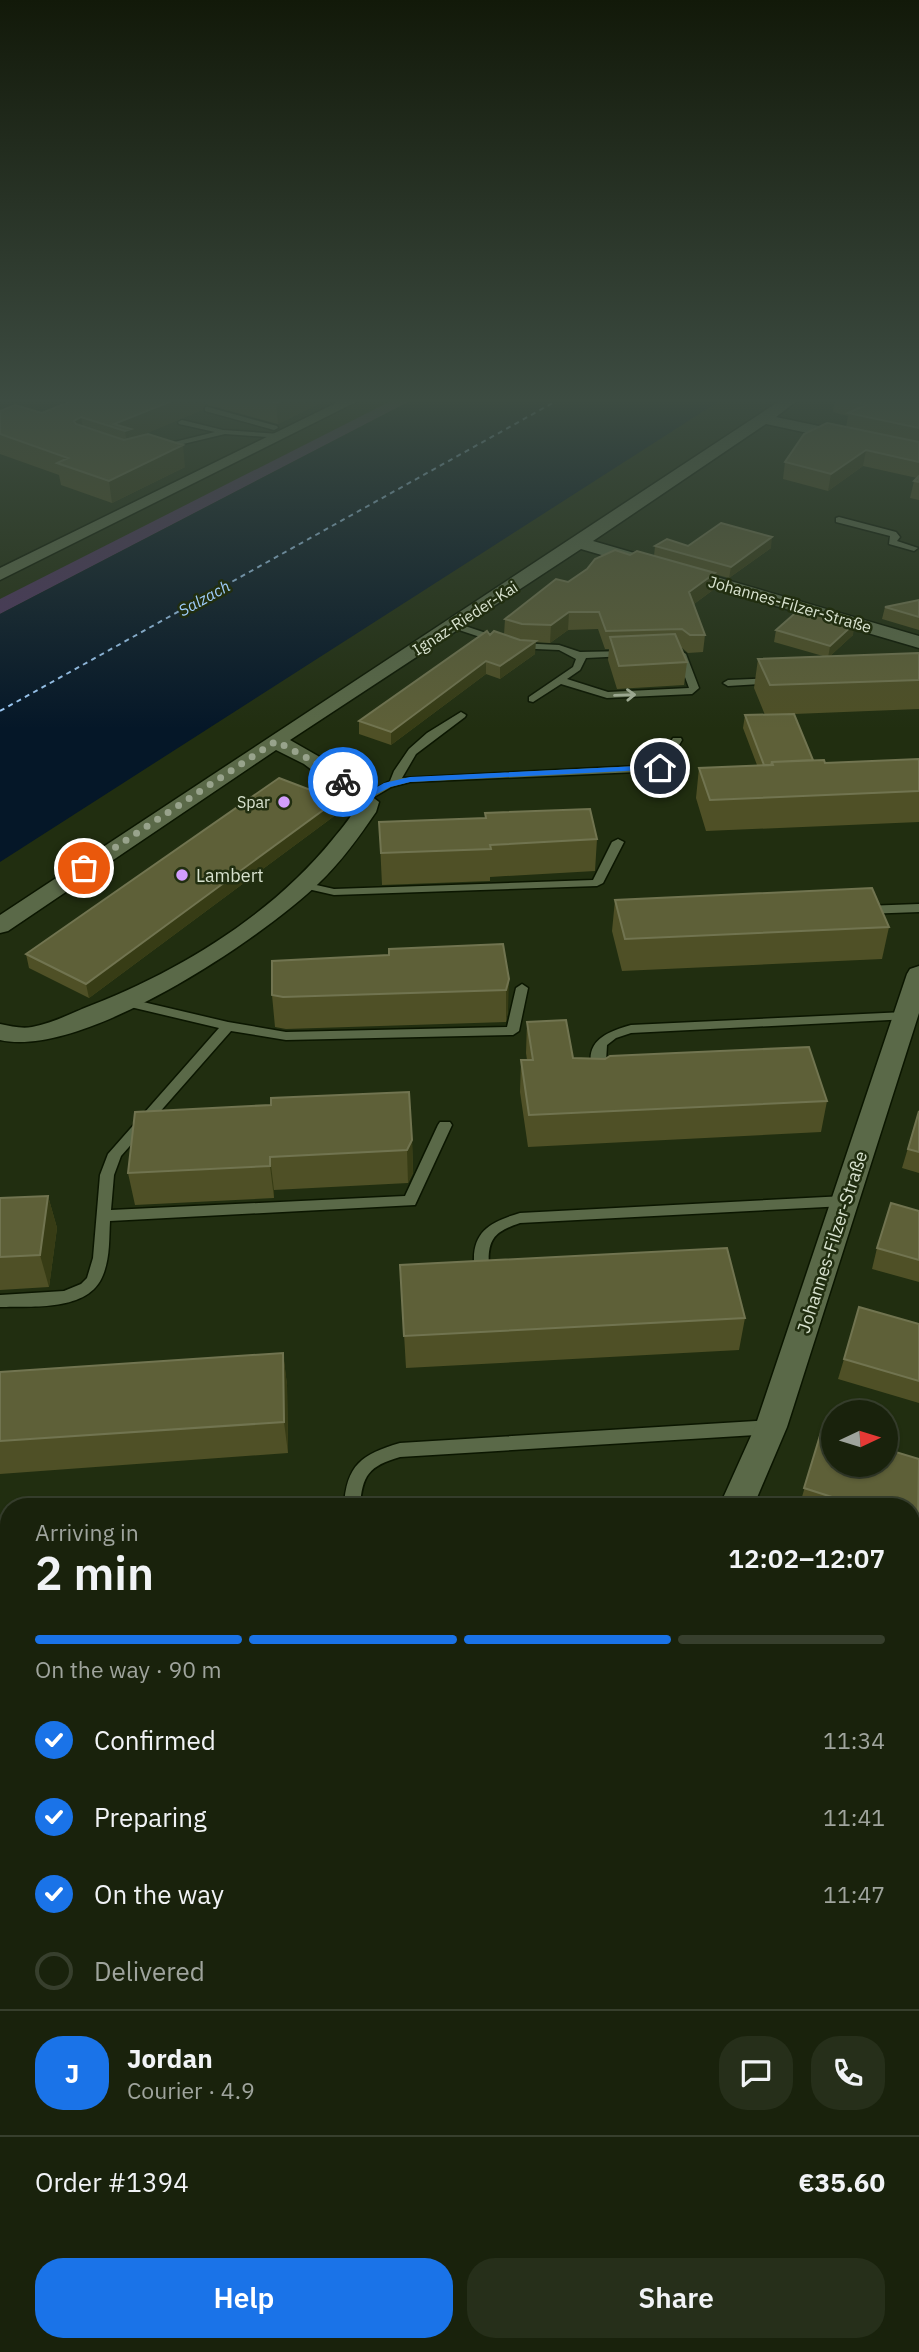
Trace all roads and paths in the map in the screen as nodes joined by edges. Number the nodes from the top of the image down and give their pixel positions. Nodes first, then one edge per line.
1 (131, 510) edge
2 (630, 510) edge
3 (839, 520) dead end
4 (580, 544) junction
5 (915, 548) dead end
6 (0, 575) edge
7 (453, 625) junction
8 (919, 642) edge
9 (659, 651) edge
10 (632, 653) edge
11 (579, 655) junction
12 (559, 680) junction
13 (782, 681) edge
14 (728, 683) dead end
15 (533, 699) dead end
16 (461, 715) dead end
17 (677, 740) dead end
18 (276, 741) junction
19 (395, 782) junction
20 (365, 798) junction
21 (618, 842) dead end
22 (303, 885) junction
23 (919, 908) edge
24 (850, 911) edge
25 (0, 926) edge
26 (919, 974) edge
27 (522, 988) dead end
28 (126, 1002) junction
29 (905, 1016) junction
30 (228, 1026) junction
31 (0, 1032) edge
32 (601, 1084) edge
33 (445, 1125) dead end
34 (845, 1200) junction
35 (103, 1216) junction
36 (482, 1287) edge
37 (0, 1301) edge
38 (771, 1427) junction
39 (352, 1498) edge
40 (740, 1498) edge

1 - 6 street
2 - 4 street, Ignaz-Rieder-Kai
3 - 5 lane
4 - 7 street, Ignaz-Rieder-Kai
4 - 8 street, Johannes-Filzer-Straße
7 - 11 lane
7 - 18 street, Ignaz-Rieder-Kai
12 -> 9 lane
10 - 11 lane
11 - 12 lane
12 - 15 lane
13 - 14 lane
16 - 19 lane
17 - 19 lane
18 - 20 street
18 - 25 street, Ignaz-Rieder-Kai
19 - 20 lane
20 - 22 street
21 - 22 lane
22 - 28 street
23 - 24 lane
26 - 29 street, Johannes-Filzer-Straße
27 - 30 lane
28 - 30 lane
28 - 31 street
29 - 32 lane
29 - 34 street, Johannes-Filzer-Straße
30 - 35 lane
33 - 35 lane
34 - 36 lane
34 - 38 street, Johannes-Filzer-Straße
35 - 37 lane
38 - 39 lane
38 - 40 street, Johannes-Filzer-Straße

